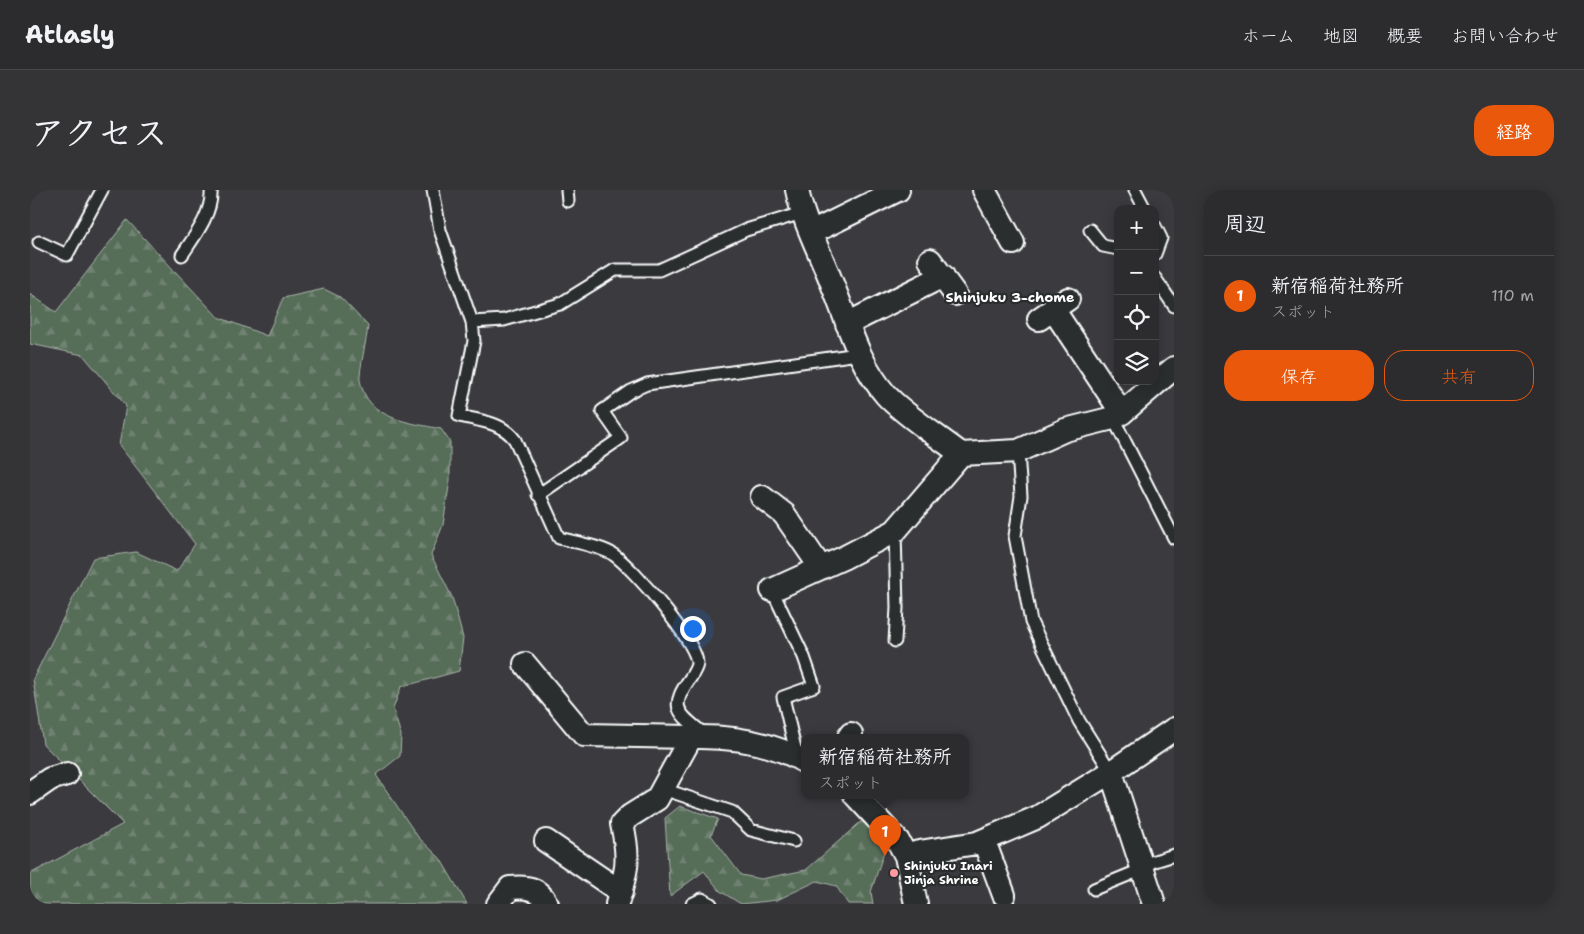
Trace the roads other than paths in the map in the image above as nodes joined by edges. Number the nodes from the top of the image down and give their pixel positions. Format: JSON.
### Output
{"nodes":[{"id":1,"x":102,"y":190,"type":"edge"},
{"id":2,"x":211,"y":190,"type":"edge"},
{"id":3,"x":434,"y":190,"type":"edge"},
{"id":4,"x":797,"y":190,"type":"edge"},
{"id":5,"x":898,"y":190,"type":"edge"},
{"id":6,"x":984,"y":190,"type":"edge"},
{"id":7,"x":1135,"y":190,"type":"edge"},
{"id":8,"x":1143,"y":205,"type":"edge"},
{"id":9,"x":802,"y":213,"type":"junction"},
{"id":10,"x":1090,"y":230,"type":"dead end"},
{"id":11,"x":811,"y":233,"type":"junction"},
{"id":12,"x":39,"y":242,"type":"dead end"},
{"id":13,"x":1013,"y":242,"type":"dead end"},
{"id":14,"x":1114,"y":248,"type":"edge"},
{"id":15,"x":182,"y":255,"type":"dead end"},
{"id":16,"x":943,"y":276,"type":"dead end"},
{"id":17,"x":1159,"y":284,"type":"edge"},
{"id":18,"x":1174,"y":306,"type":"edge"},
{"id":19,"x":1053,"y":309,"type":"dead end"},
{"id":20,"x":472,"y":322,"type":"junction"},
{"id":21,"x":847,"y":324,"type":"junction"},
{"id":22,"x":858,"y":354,"type":"junction"},
{"id":23,"x":1174,"y":368,"type":"edge"},
{"id":24,"x":1118,"y":416,"type":"junction"},
{"id":25,"x":1018,"y":450,"type":"junction"},
{"id":26,"x":961,"y":454,"type":"junction"},
{"id":27,"x":538,"y":495,"type":"junction"},
{"id":28,"x":762,"y":498,"type":"dead end"},
{"id":29,"x":894,"y":531,"type":"junction"},
{"id":30,"x":1174,"y":538,"type":"edge"},
{"id":31,"x":821,"y":568,"type":"junction"},
{"id":32,"x":772,"y":590,"type":"joint"},
{"id":33,"x":895,"y":641,"type":"dead end"},
{"id":34,"x":525,"y":664,"type":"dead end"},
{"id":35,"x":1174,"y":729,"type":"edge"},
{"id":36,"x":699,"y":736,"type":"junction"},
{"id":37,"x":801,"y":760,"type":"edge"},
{"id":38,"x":1111,"y":772,"type":"junction"},
{"id":39,"x":67,"y":774,"type":"dead end"},
{"id":40,"x":663,"y":788,"type":"junction"},
{"id":41,"x":30,"y":793,"type":"edge"},
{"id":42,"x":859,"y":799,"type":"edge"},
{"id":43,"x":546,"y":841,"type":"dead end"},
{"id":44,"x":794,"y":841,"type":"dead end"},
{"id":45,"x":984,"y":841,"type":"junction"},
{"id":46,"x":1174,"y":855,"type":"edge"},
{"id":47,"x":906,"y":856,"type":"junction"},
{"id":48,"x":1142,"y":867,"type":"junction"},
{"id":49,"x":1094,"y":889,"type":"dead end"},
{"id":50,"x":1004,"y":895,"type":"dead end"},
{"id":51,"x":619,"y":898,"type":"edge"},
{"id":52,"x":498,"y":904,"type":"edge"},
{"id":53,"x":547,"y":904,"type":"edge"},
{"id":54,"x":692,"y":904,"type":"edge"},
{"id":55,"x":712,"y":904,"type":"edge"},
{"id":56,"x":916,"y":904,"type":"edge"},
{"id":57,"x":1154,"y":904,"type":"edge"}],
"edges":[{"from":1,"to":12,"type":"lane"},
{"from":2,"to":15,"type":"lane"},
{"from":3,"to":20,"type":"lane"},
{"from":4,"to":9,"type":"street"},
{"from":5,"to":11,"type":"street"},
{"from":6,"to":13,"type":"street"},
{"from":7,"to":8,"type":"lane"},
{"from":9,"to":11,"type":"street"},
{"from":9,"to":20,"type":"lane"},
{"from":10,"to":14,"type":"lane"},
{"from":11,"to":21,"type":"street"},
{"from":16,"to":21,"type":"street"},
{"from":17,"to":18,"type":"lane"},
{"from":19,"to":24,"type":"street"},
{"from":20,"to":27,"type":"lane"},
{"from":21,"to":22,"type":"street"},
{"from":22,"to":26,"type":"street"},
{"from":22,"to":27,"type":"lane"},
{"from":23,"to":24,"type":"street"},
{"from":24,"to":25,"type":"street"},
{"from":24,"to":30,"type":"lane"},
{"from":25,"to":26,"type":"street"},
{"from":25,"to":38,"type":"lane"},
{"from":26,"to":29,"type":"street"},
{"from":27,"to":36,"type":"lane"},
{"from":28,"to":31,"type":"street"},
{"from":29,"to":31,"type":"street"},
{"from":29,"to":33,"type":"lane"},
{"from":31,"to":32,"type":"street"},
{"from":32,"to":37,"type":"lane"},
{"from":34,"to":36,"type":"street"},
{"from":35,"to":38,"type":"street"},
{"from":36,"to":37,"type":"street"},
{"from":36,"to":40,"type":"street"},
{"from":38,"to":45,"type":"street"},
{"from":38,"to":48,"type":"street"},
{"from":39,"to":41,"type":"street"},
{"from":40,"to":44,"type":"lane"},
{"from":40,"to":51,"type":"street"},
{"from":42,"to":47,"type":"street"},
{"from":43,"to":51,"type":"street"},
{"from":45,"to":47,"type":"street"},
{"from":45,"to":50,"type":"street"},
{"from":46,"to":48,"type":"lane"},
{"from":47,"to":56,"type":"street"},
{"from":48,"to":49,"type":"lane"},
{"from":48,"to":57,"type":"street"},
{"from":52,"to":53,"type":"street"},
{"from":54,"to":55,"type":"lane"}]}
